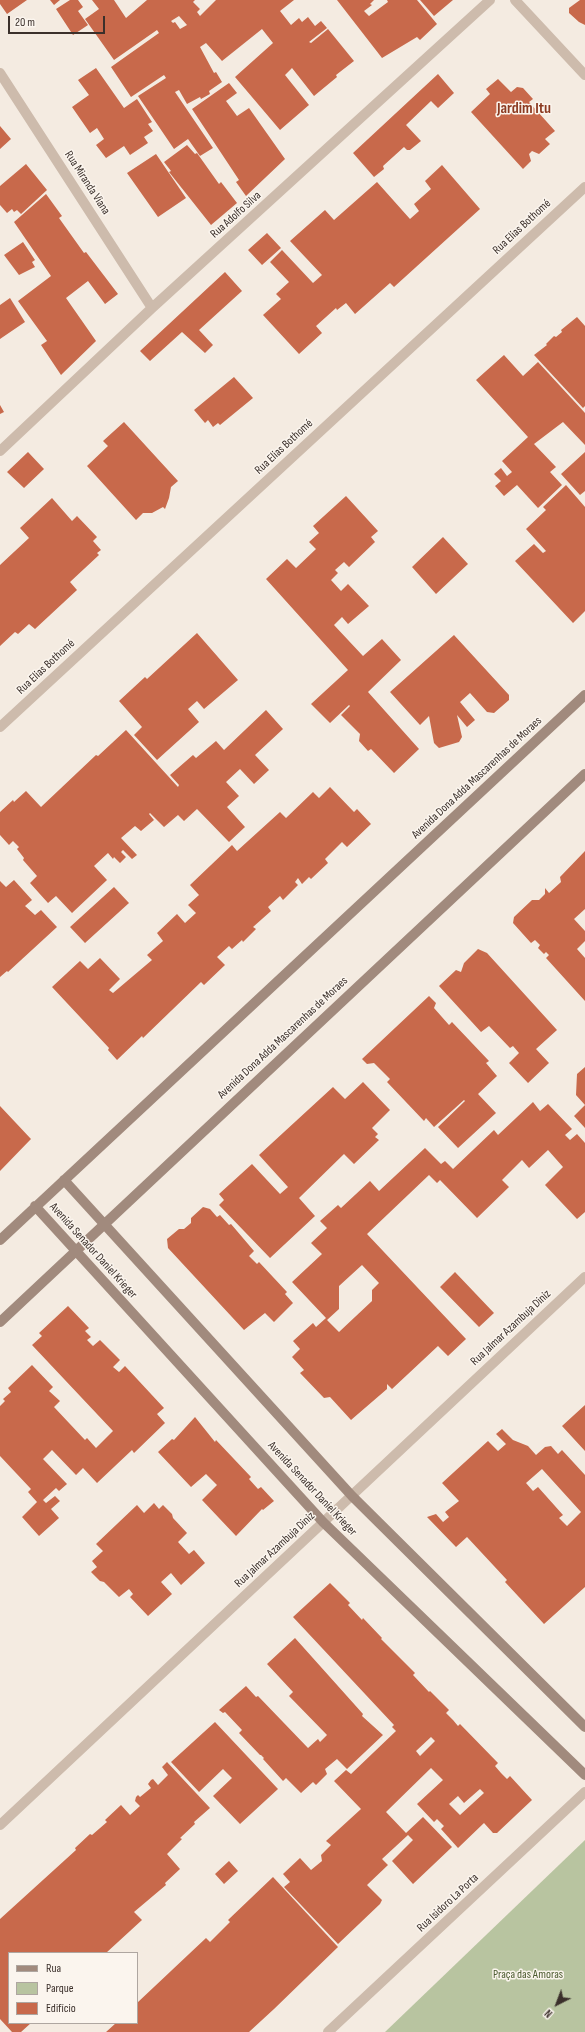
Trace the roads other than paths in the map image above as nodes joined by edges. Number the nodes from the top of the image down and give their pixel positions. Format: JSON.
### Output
{"nodes":[{"id":1,"x":490,"y":0,"type":"edge"},
{"id":2,"x":515,"y":0,"type":"edge"},
{"id":3,"x":0,"y":73,"type":"edge"},
{"id":4,"x":585,"y":75,"type":"edge"},
{"id":5,"x":585,"y":187,"type":"edge"},
{"id":6,"x":152,"y":308,"type":"junction"},
{"id":7,"x":0,"y":450,"type":"edge"},
{"id":8,"x":585,"y":695,"type":"edge"},
{"id":9,"x":0,"y":727,"type":"edge"},
{"id":10,"x":585,"y":774,"type":"edge"},
{"id":11,"x":64,"y":1180,"type":"junction"},
{"id":12,"x":35,"y":1206,"type":"junction"},
{"id":13,"x":104,"y":1224,"type":"junction"},
{"id":14,"x":0,"y":1240,"type":"edge"},
{"id":15,"x":75,"y":1251,"type":"junction"},
{"id":16,"x":585,"y":1277,"type":"edge"},
{"id":17,"x":0,"y":1322,"type":"edge"},
{"id":18,"x":352,"y":1496,"type":"junction"},
{"id":19,"x":323,"y":1522,"type":"junction"},
{"id":20,"x":585,"y":1728,"type":"edge"},
{"id":21,"x":585,"y":1775,"type":"edge"},
{"id":22,"x":585,"y":1792,"type":"edge"},
{"id":23,"x":0,"y":1825,"type":"edge"},
{"id":24,"x":328,"y":2032,"type":"edge"}],
"edges":[{"from":1,"to":6,"type":"street","name":"Rua Adolfo Silva"},
{"from":2,"to":4,"type":"street"},
{"from":3,"to":6,"type":"street","name":"Rua Miranda Viana"},
{"from":5,"to":9,"type":"street","name":"Rua Elias Bothomé"},
{"from":6,"to":7,"type":"street","name":"Rua Adolfo Silva"},
{"from":8,"to":11,"type":"main road","name":"Avenida Dona Adda Mascarenhas de Moraes"},
{"from":10,"to":13,"type":"main road","name":"Avenida Dona Adda Mascarenhas de Moraes"},
{"from":11,"to":12,"type":"main road","name":"Avenida Dona Adda Mascarenhas de Moraes"},
{"from":11,"to":13,"type":"main road","name":"Avenida Senador Daniel Krieger"},
{"from":12,"to":14,"type":"main road","name":"Avenida Dona Adda Mascarenhas de Moraes"},
{"from":12,"to":15,"type":"main road","name":"Avenida Senador Daniel Krieger"},
{"from":13,"to":15,"type":"main road","name":"Avenida Dona Adda Mascarenhas de Moraes"},
{"from":13,"to":18,"type":"main road","name":"Avenida Senador Daniel Krieger"},
{"from":15,"to":17,"type":"main road","name":"Avenida Dona Adda Mascarenhas de Moraes"},
{"from":15,"to":19,"type":"main road","name":"Avenida Senador Daniel Krieger"},
{"from":16,"to":18,"type":"street","name":"Rua Jalmar Azambuja Diniz"},
{"from":18,"to":19,"type":"street","name":"Rua Jalmar Azambuja Diniz"},
{"from":18,"to":20,"type":"main road","name":"Avenida Senador Daniel Krieger"},
{"from":19,"to":21,"type":"main road","name":"Avenida Senador Daniel Krieger"},
{"from":19,"to":23,"type":"street","name":"Rua Jalmar Azambuja Diniz"},
{"from":22,"to":24,"type":"street","name":"Rua Isidoro La Porta"}]}
